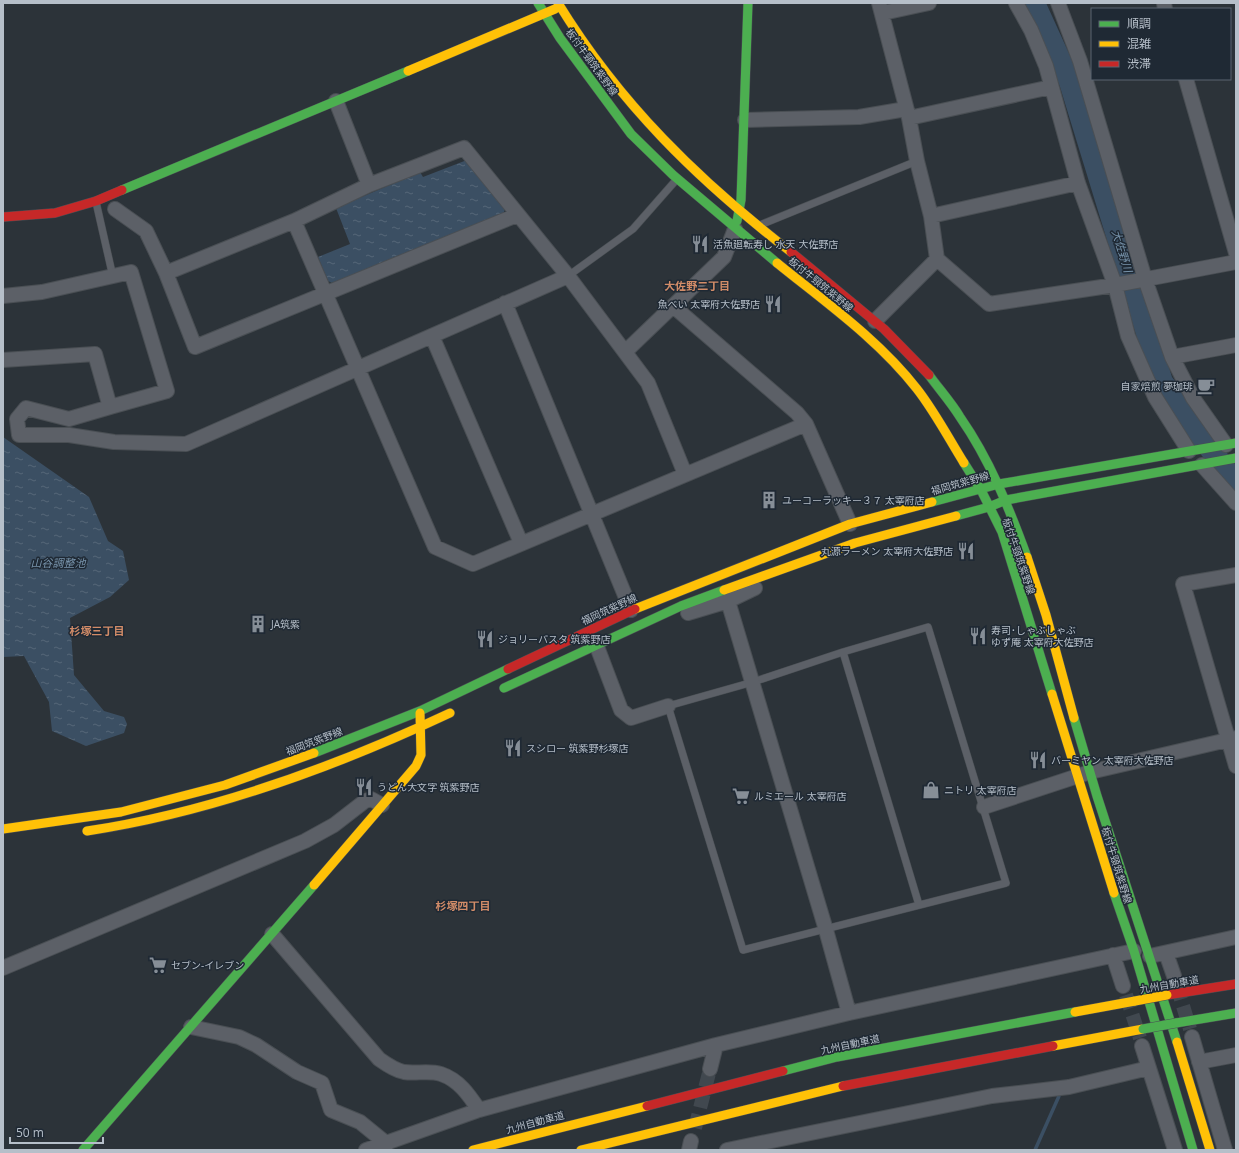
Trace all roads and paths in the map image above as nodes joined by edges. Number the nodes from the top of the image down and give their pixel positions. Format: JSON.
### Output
{"nodes":[{"id":1,"x":538,"y":3,"type":"edge"},
{"id":2,"x":570,"y":3,"type":"edge"},
{"id":3,"x":748,"y":3,"type":"edge"},
{"id":4,"x":929,"y":3,"type":"edge"},
{"id":5,"x":1016,"y":3,"type":"edge"},
{"id":6,"x":1058,"y":3,"type":"edge"},
{"id":7,"x":559,"y":5,"type":"edge"},
{"id":8,"x":881,"y":8,"type":"edge"},
{"id":9,"x":544,"y":14,"type":"junction"},
{"id":10,"x":1186,"y":80,"type":"edge"},
{"id":11,"x":1051,"y":87,"type":"junction"},
{"id":12,"x":336,"y":101,"type":"junction"},
{"id":13,"x":908,"y":113,"type":"junction"},
{"id":14,"x":745,"y":120,"type":"junction"},
{"id":15,"x":917,"y":161,"type":"junction"},
{"id":16,"x":677,"y":179,"type":"junction"},
{"id":17,"x":1078,"y":183,"type":"junction"},
{"id":18,"x":368,"y":185,"type":"junction"},
{"id":19,"x":96,"y":201,"type":"junction"},
{"id":20,"x":115,"y":209,"type":"dead end"},
{"id":21,"x":739,"y":211,"type":"junction"},
{"id":22,"x":516,"y":214,"type":"junction"},
{"id":23,"x":930,"y":216,"type":"junction"},
{"id":24,"x":3,"y":217,"type":"edge"},
{"id":25,"x":294,"y":221,"type":"junction"},
{"id":26,"x":758,"y":226,"type":"junction"},
{"id":27,"x":735,"y":229,"type":"junction"},
{"id":28,"x":1236,"y":253,"type":"edge"},
{"id":29,"x":937,"y":259,"type":"junction"},
{"id":30,"x":1236,"y":262,"type":"edge"},
{"id":31,"x":166,"y":273,"type":"junction"},
{"id":32,"x":568,"y":276,"type":"junction"},
{"id":33,"x":113,"y":278,"type":"junction"},
{"id":34,"x":1145,"y":279,"type":"junction"},
{"id":35,"x":1115,"y":285,"type":"junction"},
{"id":36,"x":325,"y":294,"type":"junction"},
{"id":37,"x":3,"y":296,"type":"edge"},
{"id":38,"x":505,"y":303,"type":"junction"},
{"id":39,"x":673,"y":306,"type":"junction"},
{"id":40,"x":875,"y":321,"type":"junction"},
{"id":41,"x":432,"y":336,"type":"junction"},
{"id":42,"x":1236,"y":345,"type":"edge"},
{"id":43,"x":625,"y":352,"type":"junction"},
{"id":44,"x":1172,"y":357,"type":"junction"},
{"id":45,"x":3,"y":360,"type":"edge"},
{"id":46,"x":357,"y":369,"type":"junction"},
{"id":47,"x":110,"y":407,"type":"junction"},
{"id":48,"x":806,"y":424,"type":"junction"},
{"id":49,"x":1231,"y":444,"type":"edge"},
{"id":50,"x":1189,"y":451,"type":"junction"},
{"id":51,"x":1236,"y":458,"type":"edge"},
{"id":52,"x":1202,"y":465,"type":"junction"},
{"id":53,"x":685,"y":474,"type":"junction"},
{"id":54,"x":999,"y":484,"type":"junction"},
{"id":55,"x":981,"y":490,"type":"junction"},
{"id":56,"x":1006,"y":500,"type":"junction"},
{"id":57,"x":1236,"y":503,"type":"edge"},
{"id":58,"x":989,"y":507,"type":"junction"},
{"id":59,"x":591,"y":514,"type":"junction"},
{"id":60,"x":850,"y":524,"type":"junction"},
{"id":61,"x":521,"y":543,"type":"junction"},
{"id":62,"x":776,"y":572,"type":"junction"},
{"id":63,"x":1236,"y":575,"type":"edge"},
{"id":64,"x":728,"y":601,"type":"junction"},
{"id":65,"x":681,"y":606,"type":"junction"},
{"id":66,"x":631,"y":610,"type":"junction"},
{"id":67,"x":596,"y":644,"type":"junction"},
{"id":68,"x":843,"y":652,"type":"junction"},
{"id":69,"x":753,"y":682,"type":"junction"},
{"id":70,"x":498,"y":691,"type":"dead end"},
{"id":71,"x":668,"y":706,"type":"junction"},
{"id":72,"x":456,"y":711,"type":"dead end"},
{"id":73,"x":420,"y":712,"type":"junction"},
{"id":74,"x":420,"y":727,"type":"junction"},
{"id":75,"x":1232,"y":738,"type":"edge"},
{"id":76,"x":1236,"y":766,"type":"edge"},
{"id":77,"x":1084,"y":774,"type":"junction"},
{"id":78,"x":382,"y":805,"type":"junction"},
{"id":79,"x":984,"y":807,"type":"junction"},
{"id":80,"x":3,"y":829,"type":"edge"},
{"id":81,"x":79,"y":832,"type":"dead end"},
{"id":82,"x":919,"y":905,"type":"junction"},
{"id":83,"x":826,"y":930,"type":"junction"},
{"id":84,"x":272,"y":934,"type":"junction"},
{"id":85,"x":1236,"y":937,"type":"edge"},
{"id":86,"x":1134,"y":951,"type":"junction"},
{"id":87,"x":1166,"y":953,"type":"junction"},
{"id":88,"x":1113,"y":955,"type":"junction"},
{"id":89,"x":1150,"y":956,"type":"junction"},
{"id":90,"x":3,"y":968,"type":"edge"},
{"id":91,"x":1174,"y":976,"type":"tunnel mouth"},
{"id":92,"x":1236,"y":984,"type":"edge"},
{"id":93,"x":1123,"y":986,"type":"tunnel mouth"},
{"id":94,"x":849,"y":1013,"type":"junction"},
{"id":95,"x":1236,"y":1013,"type":"edge"},
{"id":96,"x":191,"y":1027,"type":"junction"},
{"id":97,"x":1192,"y":1037,"type":"tunnel mouth"},
{"id":98,"x":716,"y":1046,"type":"junction"},
{"id":99,"x":1142,"y":1046,"type":"tunnel mouth"},
{"id":100,"x":1236,"y":1055,"type":"edge"},
{"id":101,"x":1199,"y":1062,"type":"junction"},
{"id":102,"x":1150,"y":1068,"type":"junction"},
{"id":103,"x":710,"y":1069,"type":"tunnel mouth"},
{"id":104,"x":479,"y":1110,"type":"junction"},
{"id":105,"x":387,"y":1144,"type":"junction"},
{"id":106,"x":84,"y":1150,"type":"edge"},
{"id":107,"x":366,"y":1150,"type":"edge"},
{"id":108,"x":474,"y":1150,"type":"edge"},
{"id":109,"x":581,"y":1150,"type":"edge"},
{"id":110,"x":727,"y":1150,"type":"edge"},
{"id":111,"x":1175,"y":1150,"type":"edge"},
{"id":112,"x":1193,"y":1150,"type":"edge"},
{"id":113,"x":1210,"y":1150,"type":"edge"},
{"id":114,"x":1225,"y":1150,"type":"edge"}],
"edges":[{"from":1,"to":9,"type":"main road","name":"板付牛頸筑紫野線"},
{"from":2,"to":7,"type":"main road"},
{"from":3,"to":14,"type":"main road"},
{"from":4,"to":8,"type":"street"},
{"from":5,"to":11,"type":"street"},
{"from":6,"to":34,"type":"street"},
{"from":7,"to":9,"type":"main road"},
{"from":7,"to":21,"type":"main road","name":"板付牛頸筑紫野線"},
{"from":8,"to":13,"type":"street"},
{"from":9,"to":12,"type":"main road"},
{"from":9,"to":16,"type":"main road","name":"板付牛頸筑紫野線"},
{"from":10,"to":28,"type":"street"},
{"from":11,"to":13,"type":"street"},
{"from":11,"to":17,"type":"street"},
{"from":12,"to":18,"type":"street"},
{"from":12,"to":19,"type":"main road"},
{"from":13,"to":14,"type":"street"},
{"from":13,"to":15,"type":"street"},
{"from":14,"to":21,"type":"main road"},
{"from":15,"to":23,"type":"street"},
{"from":15,"to":26,"type":"lane"},
{"from":16,"to":27,"type":"main road","name":"板付牛頸筑紫野線"},
{"from":16,"to":32,"type":"lane"},
{"from":17,"to":23,"type":"street"},
{"from":17,"to":35,"type":"street"},
{"from":18,"to":22,"type":"street"},
{"from":18,"to":25,"type":"street"},
{"from":19,"to":24,"type":"main road"},
{"from":19,"to":33,"type":"lane"},
{"from":20,"to":31,"type":"street"},
{"from":21,"to":26,"type":"main road","name":"板付牛頸筑紫野線"},
{"from":21,"to":27,"type":"main road"},
{"from":22,"to":32,"type":"street"},
{"from":22,"to":36,"type":"street"},
{"from":23,"to":29,"type":"street"},
{"from":25,"to":31,"type":"street"},
{"from":25,"to":36,"type":"street"},
{"from":26,"to":40,"type":"main road","name":"板付牛頸筑紫野線"},
{"from":27,"to":39,"type":"street"},
{"from":27,"to":55,"type":"main road","name":"板付牛頸筑紫野線"},
{"from":29,"to":35,"type":"street"},
{"from":29,"to":40,"type":"street"},
{"from":30,"to":34,"type":"street"},
{"from":31,"to":36,"type":"street"},
{"from":32,"to":38,"type":"street"},
{"from":32,"to":43,"type":"street"},
{"from":33,"to":37,"type":"street"},
{"from":33,"to":47,"type":"street"},
{"from":34,"to":35,"type":"street"},
{"from":34,"to":44,"type":"street"},
{"from":35,"to":50,"type":"street"},
{"from":36,"to":46,"type":"street"},
{"from":38,"to":41,"type":"street"},
{"from":38,"to":59,"type":"street"},
{"from":39,"to":43,"type":"street"},
{"from":39,"to":48,"type":"street"},
{"from":40,"to":54,"type":"main road","name":"板付牛頸筑紫野線"},
{"from":41,"to":46,"type":"street"},
{"from":41,"to":61,"type":"street"},
{"from":42,"to":44,"type":"street"},
{"from":43,"to":53,"type":"street"},
{"from":44,"to":49,"type":"street"},
{"from":45,"to":47,"type":"street"},
{"from":46,"to":47,"type":"street"},
{"from":46,"to":61,"type":"street"},
{"from":48,"to":53,"type":"street"},
{"from":48,"to":60,"type":"street"},
{"from":49,"to":50,"type":"main road","name":"福岡筑紫野線"},
{"from":50,"to":54,"type":"main road","name":"福岡筑紫野線"},
{"from":51,"to":52,"type":"main road"},
{"from":52,"to":56,"type":"main road"},
{"from":52,"to":57,"type":"street"},
{"from":53,"to":59,"type":"street"},
{"from":54,"to":55,"type":"main road","name":"福岡筑紫野線"},
{"from":54,"to":56,"type":"main road","name":"板付牛頸筑紫野線"},
{"from":55,"to":58,"type":"main road","name":"板付牛頸筑紫野線"},
{"from":55,"to":60,"type":"main road","name":"福岡筑紫野線"},
{"from":56,"to":58,"type":"main road"},
{"from":56,"to":77,"type":"main road","name":"板付牛頸筑紫野線"},
{"from":58,"to":62,"type":"main road"},
{"from":58,"to":77,"type":"main road","name":"板付牛頸筑紫野線"},
{"from":59,"to":61,"type":"street"},
{"from":59,"to":66,"type":"street"},
{"from":60,"to":66,"type":"main road","name":"福岡筑紫野線"},
{"from":62,"to":64,"type":"street"},
{"from":62,"to":65,"type":"main road"},
{"from":63,"to":75,"type":"street"},
{"from":64,"to":65,"type":"street"},
{"from":64,"to":69,"type":"street"},
{"from":65,"to":67,"type":"main road"},
{"from":66,"to":73,"type":"main road","name":"福岡筑紫野線"},
{"from":67,"to":70,"type":"main road"},
{"from":67,"to":71,"type":"street"},
{"from":68,"to":69,"type":"lane"},
{"from":68,"to":79,"type":"lane"},
{"from":68,"to":82,"type":"lane"},
{"from":69,"to":71,"type":"lane"},
{"from":69,"to":83,"type":"street"},
{"from":71,"to":83,"type":"lane"},
{"from":72,"to":74,"type":"main road"},
{"from":73,"to":74,"type":"main road"},
{"from":73,"to":80,"type":"main road","name":"福岡筑紫野線"},
{"from":74,"to":78,"type":"main road"},
{"from":74,"to":81,"type":"main road"},
{"from":75,"to":76,"type":"street"},
{"from":75,"to":77,"type":"street"},
{"from":77,"to":79,"type":"street"},
{"from":77,"to":86,"type":"main road","name":"板付牛頸筑紫野線"},
{"from":77,"to":89,"type":"main road","name":"板付牛頸筑紫野線"},
{"from":78,"to":84,"type":"main road"},
{"from":78,"to":90,"type":"street"},
{"from":79,"to":82,"type":"lane"},
{"from":82,"to":83,"type":"lane"},
{"from":83,"to":94,"type":"street"},
{"from":84,"to":96,"type":"main road"},
{"from":84,"to":104,"type":"street"},
{"from":85,"to":87,"type":"street"},
{"from":86,"to":88,"type":"street"},
{"from":86,"to":112,"type":"main road","name":"板付牛頸筑紫野線"},
{"from":87,"to":89,"type":"street"},
{"from":87,"to":91,"type":"street"},
{"from":88,"to":93,"type":"street"},
{"from":88,"to":94,"type":"street"},
{"from":89,"to":113,"type":"main road","name":"板付牛頸筑紫野線"},
{"from":92,"to":108,"type":"main road","name":"九州自動車道","bridge":true},
{"from":94,"to":98,"type":"street"},
{"from":95,"to":109,"type":"main road","bridge":true},
{"from":96,"to":105,"type":"street"},
{"from":96,"to":106,"type":"main road"},
{"from":97,"to":101,"type":"street"},
{"from":98,"to":103,"type":"street"},
{"from":98,"to":104,"type":"street"},
{"from":99,"to":102,"type":"street"},
{"from":100,"to":101,"type":"street"},
{"from":101,"to":114,"type":"street"},
{"from":102,"to":110,"type":"street"},
{"from":102,"to":111,"type":"street"},
{"from":104,"to":105,"type":"street"},
{"from":105,"to":107,"type":"street"}]}
